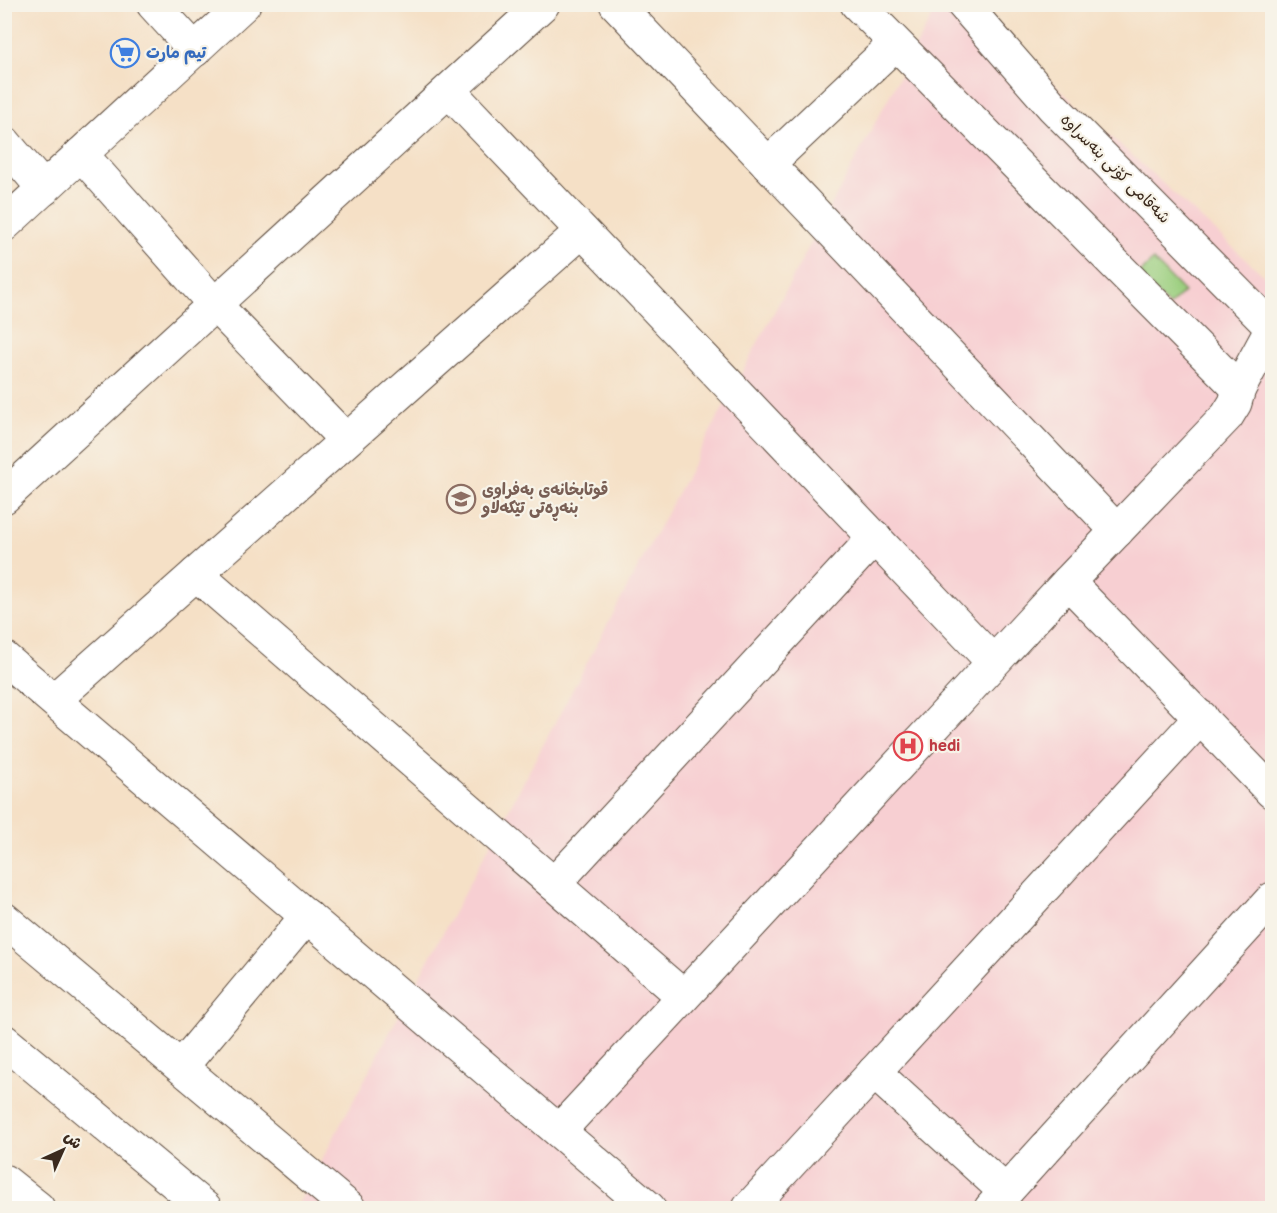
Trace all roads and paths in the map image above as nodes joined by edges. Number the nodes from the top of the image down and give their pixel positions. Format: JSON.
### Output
{"nodes":[{"id":1,"x":153,"y":4,"type":"edge"},
{"id":2,"x":244,"y":4,"type":"edge"},
{"id":3,"x":543,"y":4,"type":"edge"},
{"id":4,"x":616,"y":4,"type":"edge"},
{"id":5,"x":856,"y":4,"type":"edge"},
{"id":6,"x":963,"y":4,"type":"edge"},
{"id":7,"x":894,"y":45,"type":"junction"},
{"id":8,"x":195,"y":50,"type":"junction"},
{"id":9,"x":449,"y":91,"type":"junction"},
{"id":10,"x":4,"y":142,"type":"edge"},
{"id":11,"x":81,"y":154,"type":"junction"},
{"id":12,"x":768,"y":164,"type":"junction"},
{"id":13,"x":44,"y":189,"type":"junction"},
{"id":14,"x":4,"y":225,"type":"edge"},
{"id":15,"x":582,"y":231,"type":"junction"},
{"id":16,"x":215,"y":305,"type":"junction"},
{"id":17,"x":1272,"y":328,"type":"edge"},
{"id":18,"x":1239,"y":389,"type":"junction"},
{"id":19,"x":346,"y":440,"type":"junction"},
{"id":20,"x":4,"y":496,"type":"edge"},
{"id":21,"x":1117,"y":531,"type":"junction"},
{"id":22,"x":874,"y":537,"type":"junction"},
{"id":23,"x":196,"y":573,"type":"junction"},
{"id":24,"x":1068,"y":582,"type":"junction"},
{"id":25,"x":4,"y":658,"type":"edge"},
{"id":26,"x":993,"y":663,"type":"junction"},
{"id":27,"x":54,"y":700,"type":"junction"},
{"id":28,"x":1201,"y":717,"type":"junction"},
{"id":29,"x":1272,"y":792,"type":"edge"},
{"id":30,"x":554,"y":884,"type":"junction"},
{"id":31,"x":1272,"y":899,"type":"edge"},
{"id":32,"x":307,"y":916,"type":"junction"},
{"id":33,"x":4,"y":919,"type":"edge"},
{"id":34,"x":683,"y":996,"type":"junction"},
{"id":35,"x":4,"y":1041,"type":"edge"},
{"id":36,"x":182,"y":1066,"type":"junction"},
{"id":37,"x":874,"y":1072,"type":"junction"},
{"id":38,"x":559,"y":1131,"type":"junction"},
{"id":39,"x":4,"y":1181,"type":"edge"},
{"id":40,"x":999,"y":1200,"type":"edge"},
{"id":41,"x":38,"y":1209,"type":"edge"},
{"id":42,"x":204,"y":1209,"type":"edge"},
{"id":43,"x":349,"y":1209,"type":"edge"},
{"id":44,"x":649,"y":1209,"type":"edge"},
{"id":45,"x":749,"y":1209,"type":"edge"}],
"edges":[{"from":1,"to":8,"type":"street"},
{"from":2,"to":8,"type":"street"},
{"from":3,"to":9,"type":"street"},
{"from":4,"to":12,"type":"street"},
{"from":5,"to":7,"type":"street"},
{"from":6,"to":17,"type":"street","name":"شەقامی کۆنی بنەسراوە"},
{"from":7,"to":12,"type":"street"},
{"from":7,"to":18,"type":"street"},
{"from":8,"to":11,"type":"street"},
{"from":9,"to":15,"type":"street"},
{"from":9,"to":16,"type":"street"},
{"from":10,"to":13,"type":"street"},
{"from":11,"to":13,"type":"street"},
{"from":11,"to":16,"type":"street"},
{"from":12,"to":21,"type":"street"},
{"from":13,"to":14,"type":"street"},
{"from":15,"to":19,"type":"street"},
{"from":15,"to":22,"type":"street"},
{"from":16,"to":19,"type":"street"},
{"from":16,"to":20,"type":"street"},
{"from":17,"to":18,"type":"street"},
{"from":18,"to":21,"type":"street"},
{"from":19,"to":23,"type":"street"},
{"from":21,"to":24,"type":"street"},
{"from":22,"to":26,"type":"street"},
{"from":22,"to":30,"type":"street"},
{"from":23,"to":27,"type":"street"},
{"from":23,"to":30,"type":"street"},
{"from":24,"to":26,"type":"street"},
{"from":24,"to":28,"type":"street"},
{"from":25,"to":27,"type":"street"},
{"from":26,"to":34,"type":"street"},
{"from":27,"to":32,"type":"street"},
{"from":28,"to":29,"type":"street"},
{"from":28,"to":37,"type":"street"},
{"from":30,"to":34,"type":"street"},
{"from":31,"to":40,"type":"street"},
{"from":32,"to":36,"type":"street"},
{"from":32,"to":38,"type":"street"},
{"from":33,"to":36,"type":"street"},
{"from":34,"to":38,"type":"street"},
{"from":35,"to":42,"type":"street"},
{"from":36,"to":43,"type":"street"},
{"from":37,"to":40,"type":"street"},
{"from":37,"to":45,"type":"street"},
{"from":38,"to":44,"type":"street"},
{"from":39,"to":41,"type":"street"}]}
